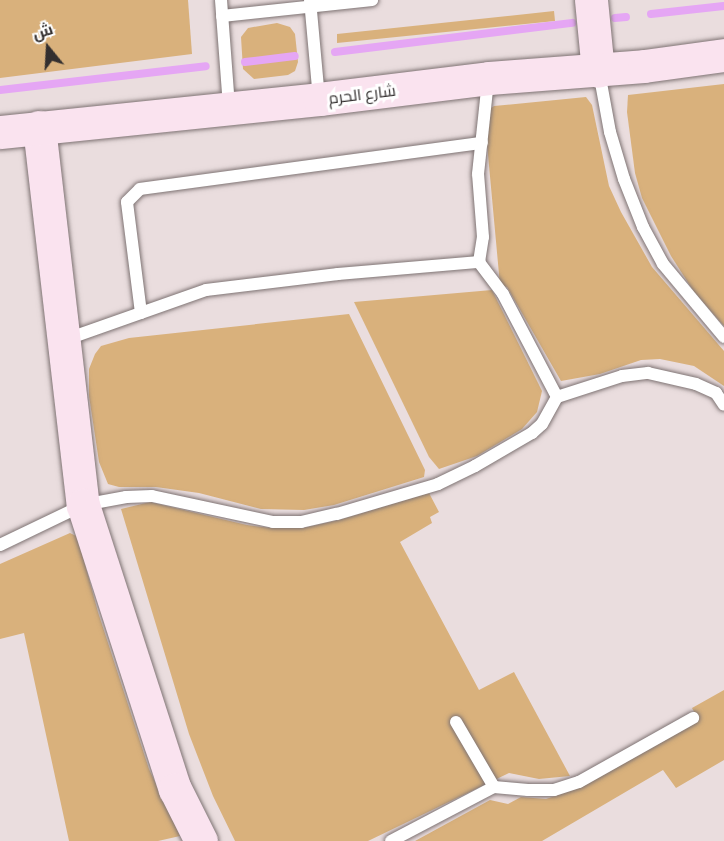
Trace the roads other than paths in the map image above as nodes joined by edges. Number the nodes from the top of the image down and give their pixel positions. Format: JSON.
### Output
{"nodes":[{"id":1,"x":221,"y":0,"type":"edge"},
{"id":2,"x":372,"y":0,"type":"edge"},
{"id":3,"x":591,"y":0,"type":"edge"},
{"id":4,"x":310,"y":3,"type":"edge"},
{"id":5,"x":222,"y":16,"type":"junction"},
{"id":6,"x":724,"y":55,"type":"edge"},
{"id":7,"x":598,"y":71,"type":"junction"},
{"id":8,"x":489,"y":78,"type":"junction"},
{"id":9,"x":319,"y":99,"type":"junction"},
{"id":10,"x":230,"y":108,"type":"junction"},
{"id":11,"x":39,"y":127,"type":"junction"},
{"id":12,"x":0,"y":132,"type":"edge"},
{"id":13,"x":482,"y":143,"type":"junction"},
{"id":14,"x":479,"y":262,"type":"junction"},
{"id":15,"x":141,"y":313,"type":"junction"},
{"id":16,"x":724,"y":337,"type":"edge"},
{"id":17,"x":64,"y":340,"type":"junction"},
{"id":18,"x":557,"y":397,"type":"junction"},
{"id":19,"x":724,"y":405,"type":"edge"},
{"id":20,"x":83,"y":505,"type":"junction"},
{"id":21,"x":0,"y":545,"type":"edge"},
{"id":22,"x":693,"y":718,"type":"dead end"},
{"id":23,"x":456,"y":722,"type":"dead end"},
{"id":24,"x":494,"y":787,"type":"junction"},
{"id":25,"x":200,"y":841,"type":"edge"},
{"id":26,"x":392,"y":841,"type":"edge"}],
"edges":[{"from":1,"to":5,"type":"lane"},
{"from":2,"to":4,"type":"lane"},
{"from":3,"to":7,"type":"street"},
{"from":4,"to":5,"type":"lane"},
{"from":4,"to":9,"type":"lane"},
{"from":5,"to":10,"type":"lane"},
{"from":6,"to":7,"type":"street","name":"شارع الحرم"},
{"from":7,"to":8,"type":"street","name":"شارع الحرم"},
{"from":7,"to":16,"type":"lane"},
{"from":8,"to":9,"type":"street","name":"شارع الحرم"},
{"from":8,"to":13,"type":"lane"},
{"from":9,"to":10,"type":"street","name":"شارع الحرم"},
{"from":10,"to":11,"type":"street","name":"شارع الحرم"},
{"from":11,"to":12,"type":"street","name":"شارع الحرم"},
{"from":11,"to":17,"type":"street"},
{"from":13,"to":14,"type":"lane"},
{"from":13,"to":15,"type":"lane"},
{"from":14,"to":15,"type":"lane"},
{"from":14,"to":18,"type":"lane"},
{"from":15,"to":17,"type":"lane"},
{"from":17,"to":20,"type":"street"},
{"from":18,"to":19,"type":"lane"},
{"from":18,"to":20,"type":"lane"},
{"from":20,"to":21,"type":"lane"},
{"from":20,"to":25,"type":"street"},
{"from":22,"to":24,"type":"lane"},
{"from":23,"to":24,"type":"lane"},
{"from":24,"to":26,"type":"lane"}]}
